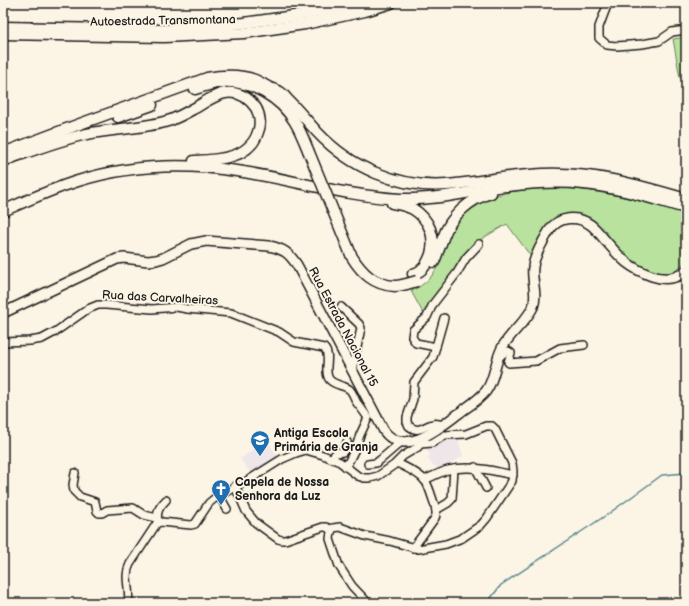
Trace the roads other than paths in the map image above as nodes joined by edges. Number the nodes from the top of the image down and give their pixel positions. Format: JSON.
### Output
{"nodes":[{"id":1,"x":356,"y":3,"type":"edge"},
{"id":2,"x":391,"y":3,"type":"edge"},
{"id":3,"x":608,"y":3,"type":"edge"},
{"id":4,"x":3,"y":27,"type":"edge"},
{"id":5,"x":686,"y":30,"type":"edge"},
{"id":6,"x":3,"y":34,"type":"edge"},
{"id":7,"x":273,"y":89,"type":"junction"},
{"id":8,"x":42,"y":147,"type":"junction"},
{"id":9,"x":312,"y":150,"type":"junction"},
{"id":10,"x":3,"y":153,"type":"edge"},
{"id":11,"x":3,"y":161,"type":"edge"},
{"id":12,"x":274,"y":178,"type":"junction"},
{"id":13,"x":532,"y":184,"type":"junction"},
{"id":14,"x":686,"y":200,"type":"edge"},
{"id":15,"x":4,"y":207,"type":"edge"},
{"id":16,"x":686,"y":208,"type":"edge"},
{"id":17,"x":479,"y":244,"type":"dead end"},
{"id":18,"x":686,"y":271,"type":"edge"},
{"id":19,"x":415,"y":278,"type":"junction"},
{"id":20,"x":341,"y":307,"type":"dead end"},
{"id":21,"x":3,"y":313,"type":"edge"},
{"id":22,"x":444,"y":318,"type":"dead end"},
{"id":23,"x":3,"y":342,"type":"edge"},
{"id":24,"x":584,"y":345,"type":"dead end"},
{"id":25,"x":436,"y":348,"type":"junction"},
{"id":26,"x":498,"y":358,"type":"junction"},
{"id":27,"x":352,"y":371,"type":"junction"},
{"id":28,"x":362,"y":390,"type":"junction"},
{"id":29,"x":368,"y":418,"type":"junction"},
{"id":30,"x":443,"y":424,"type":"junction"},
{"id":31,"x":421,"y":441,"type":"junction"},
{"id":32,"x":347,"y":442,"type":"dead end"},
{"id":33,"x":401,"y":442,"type":"junction"},
{"id":34,"x":332,"y":458,"type":"junction"},
{"id":35,"x":397,"y":463,"type":"junction"},
{"id":36,"x":368,"y":464,"type":"dead end"},
{"id":37,"x":346,"y":466,"type":"junction"},
{"id":38,"x":475,"y":468,"type":"junction"},
{"id":39,"x":454,"y":469,"type":"junction"},
{"id":40,"x":75,"y":473,"type":"dead end"},
{"id":41,"x":513,"y":474,"type":"junction"},
{"id":42,"x":424,"y":480,"type":"junction"},
{"id":43,"x":235,"y":486,"type":"junction"},
{"id":44,"x":486,"y":488,"type":"dead end"},
{"id":45,"x":219,"y":495,"type":"junction"},
{"id":46,"x":166,"y":500,"type":"dead end"},
{"id":47,"x":227,"y":509,"type":"dead end"},
{"id":48,"x":436,"y":510,"type":"junction"},
{"id":49,"x":158,"y":520,"type":"junction"},
{"id":50,"x":332,"y":530,"type":"junction"},
{"id":51,"x":413,"y":548,"type":"junction"},
{"id":52,"x":128,"y":603,"type":"edge"},
{"id":53,"x":368,"y":603,"type":"edge"}],
"edges":[{"from":1,"to":4,"type":"highway","name":"Autoestrada Transmontana"},
{"from":2,"to":6,"type":"highway","name":"Autoestrada Transmontana"},
{"from":3,"to":5,"type":"street"},
{"from":7,"to":9,"type":"highway"},
{"from":7,"to":10,"type":"highway"},
{"from":7,"to":14,"type":"highway"},
{"from":8,"to":9,"type":"highway"},
{"from":8,"to":11,"type":"highway"},
{"from":8,"to":15,"type":"highway"},
{"from":9,"to":19,"type":"highway","bridge":true},
{"from":12,"to":13,"type":"highway"},
{"from":12,"to":15,"type":"highway"},
{"from":12,"to":19,"type":"highway"},
{"from":13,"to":16,"type":"highway"},
{"from":13,"to":19,"type":"highway"},
{"from":14,"to":15,"type":"highway"},
{"from":17,"to":25,"type":"street"},
{"from":18,"to":26,"type":"main road"},
{"from":20,"to":27,"type":"street"},
{"from":21,"to":27,"type":"main road","name":"Rua Estrada Nacional 15"},
{"from":22,"to":25,"type":"street"},
{"from":23,"to":29,"type":"street","name":"Rua das Carvalheiras"},
{"from":24,"to":26,"type":"street"},
{"from":25,"to":30,"type":"street"},
{"from":26,"to":30,"type":"main road"},
{"from":27,"to":28,"type":"main road","name":"Rua Estrada Nacional 15"},
{"from":28,"to":29,"type":"street"},
{"from":28,"to":33,"type":"main road","name":"Rua Estrada Nacional 15"},
{"from":29,"to":37,"type":"street"},
{"from":30,"to":31,"type":"main road"},
{"from":31,"to":33,"type":"main road"},
{"from":31,"to":35,"type":"street"},
{"from":31,"to":41,"type":"street"},
{"from":32,"to":34,"type":"street"},
{"from":33,"to":36,"type":"street"},
{"from":34,"to":37,"type":"street"},
{"from":34,"to":43,"type":"street"},
{"from":35,"to":37,"type":"street"},
{"from":35,"to":42,"type":"street"},
{"from":38,"to":39,"type":"street"},
{"from":38,"to":41,"type":"street"},
{"from":38,"to":44,"type":"street"},
{"from":39,"to":42,"type":"street"},
{"from":39,"to":48,"type":"street"},
{"from":40,"to":49,"type":"street"},
{"from":41,"to":51,"type":"street"},
{"from":42,"to":48,"type":"street"},
{"from":43,"to":45,"type":"street"},
{"from":43,"to":50,"type":"street"},
{"from":45,"to":47,"type":"street"},
{"from":45,"to":49,"type":"street"},
{"from":46,"to":49,"type":"street"},
{"from":48,"to":51,"type":"street"},
{"from":49,"to":52,"type":"street"},
{"from":50,"to":51,"type":"street"},
{"from":50,"to":53,"type":"street"}]}
